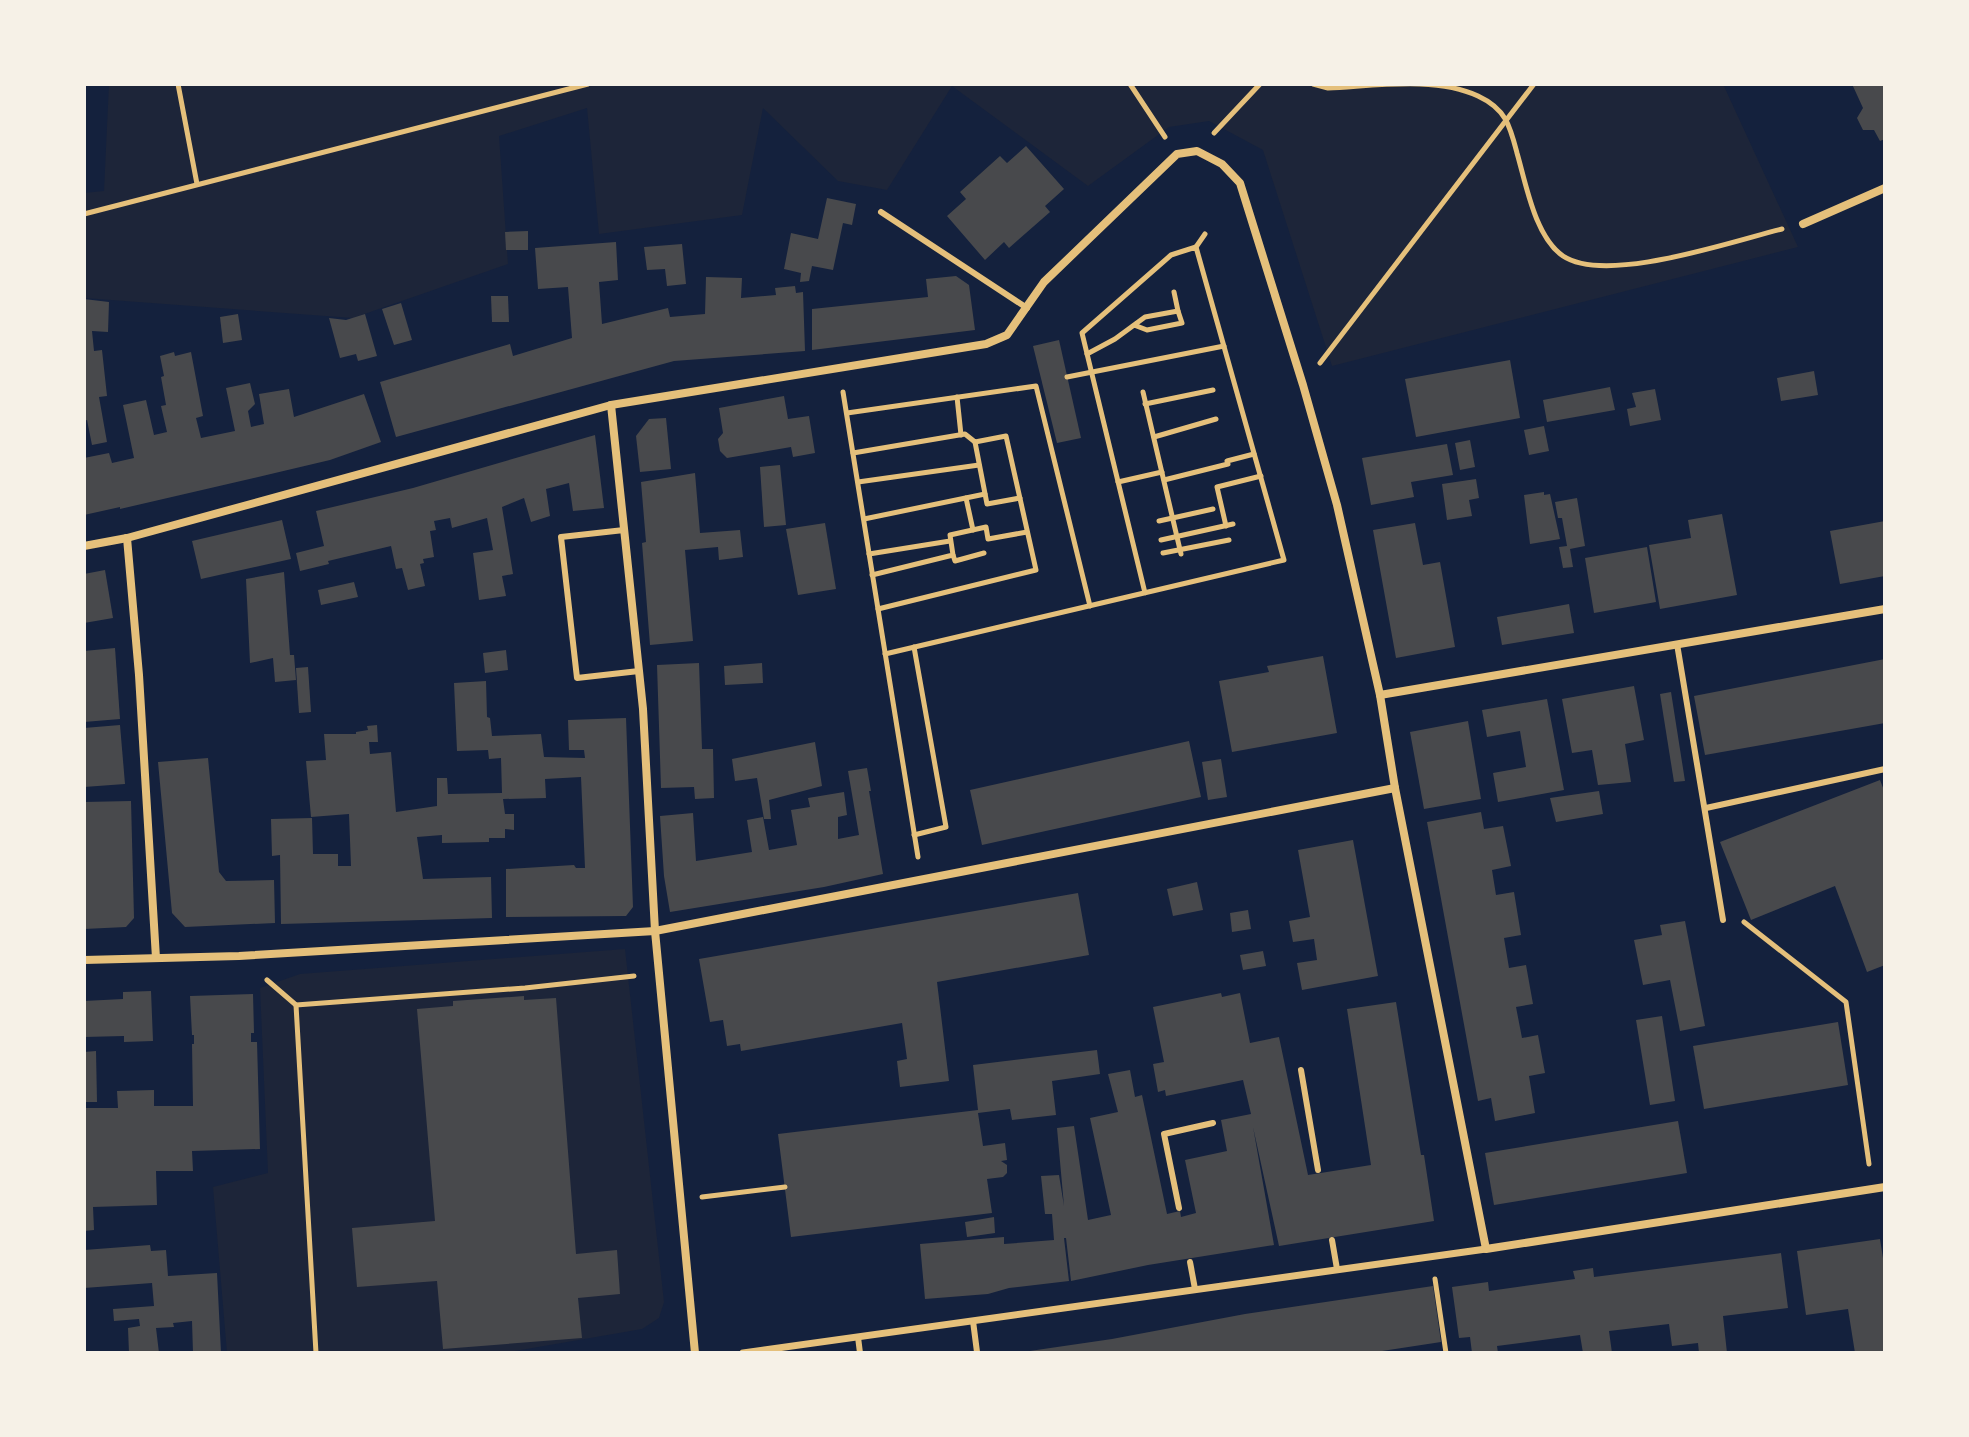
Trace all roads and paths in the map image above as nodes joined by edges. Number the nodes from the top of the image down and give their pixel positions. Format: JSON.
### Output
{"nodes":[{"id":1,"x":178,"y":84,"type":"edge"},
{"id":2,"x":588,"y":84,"type":"edge"},
{"id":3,"x":1130,"y":84,"type":"edge"},
{"id":4,"x":1260,"y":84,"type":"edge"},
{"id":5,"x":1313,"y":84,"type":"edge"},
{"id":6,"x":1534,"y":84,"type":"edge"},
{"id":7,"x":1508,"y":118,"type":"junction"},
{"id":8,"x":1197,"y":151,"type":"junction"},
{"id":9,"x":1177,"y":154,"type":"junction"},
{"id":10,"x":197,"y":184,"type":"junction"},
{"id":11,"x":1885,"y":188,"type":"edge"},
{"id":12,"x":881,"y":212,"type":"dead end"},
{"id":13,"x":84,"y":214,"type":"edge"},
{"id":14,"x":1803,"y":224,"type":"joint"},
{"id":15,"x":1205,"y":234,"type":"dead end"},
{"id":16,"x":1196,"y":247,"type":"junction"},
{"id":17,"x":1174,"y":292,"type":"dead end"},
{"id":18,"x":1027,"y":308,"type":"junction"},
{"id":19,"x":1178,"y":311,"type":"junction"},
{"id":20,"x":1134,"y":325,"type":"junction"},
{"id":21,"x":1224,"y":346,"type":"junction"},
{"id":22,"x":1087,"y":354,"type":"junction"},
{"id":23,"x":839,"y":368,"type":"junction"},
{"id":24,"x":1092,"y":372,"type":"junction"},
{"id":25,"x":1067,"y":377,"type":"dead end"},
{"id":26,"x":1303,"y":385,"type":"junction"},
{"id":27,"x":1213,"y":390,"type":"dead end"},
{"id":28,"x":1143,"y":392,"type":"dead end"},
{"id":29,"x":957,"y":397,"type":"junction"},
{"id":30,"x":1145,"y":404,"type":"junction"},
{"id":31,"x":611,"y":405,"type":"junction"},
{"id":32,"x":847,"y":413,"type":"junction"},
{"id":33,"x":1216,"y":419,"type":"dead end"},
{"id":34,"x":961,"y":435,"type":"junction"},
{"id":35,"x":1154,"y":437,"type":"junction"},
{"id":36,"x":975,"y":442,"type":"junction"},
{"id":37,"x":853,"y":453,"type":"junction"},
{"id":38,"x":1254,"y":454,"type":"junction"},
{"id":39,"x":979,"y":465,"type":"junction"},
{"id":40,"x":1162,"y":472,"type":"junction"},
{"id":41,"x":1261,"y":476,"type":"junction"},
{"id":42,"x":1164,"y":480,"type":"junction"},
{"id":43,"x":858,"y":482,"type":"junction"},
{"id":44,"x":1118,"y":482,"type":"junction"},
{"id":45,"x":985,"y":494,"type":"junction"},
{"id":46,"x":966,"y":498,"type":"junction"},
{"id":47,"x":1020,"y":498,"type":"junction"},
{"id":48,"x":1213,"y":509,"type":"dead end"},
{"id":49,"x":1172,"y":518,"type":"junction"},
{"id":50,"x":864,"y":519,"type":"junction"},
{"id":51,"x":1159,"y":521,"type":"dead end"},
{"id":52,"x":624,"y":530,"type":"junction"},
{"id":53,"x":973,"y":530,"type":"junction"},
{"id":54,"x":1027,"y":532,"type":"junction"},
{"id":55,"x":1177,"y":537,"type":"junction"},
{"id":56,"x":127,"y":538,"type":"junction"},
{"id":57,"x":1161,"y":540,"type":"dead end"},
{"id":58,"x":1229,"y":540,"type":"dead end"},
{"id":59,"x":950,"y":541,"type":"junction"},
{"id":60,"x":84,"y":546,"type":"edge"},
{"id":61,"x":1180,"y":552,"type":"junction"},
{"id":62,"x":984,"y":553,"type":"dead end"},
{"id":63,"x":1163,"y":553,"type":"dead end"},
{"id":64,"x":869,"y":554,"type":"junction"},
{"id":65,"x":953,"y":555,"type":"junction"},
{"id":66,"x":872,"y":575,"type":"junction"},
{"id":67,"x":1145,"y":593,"type":"junction"},
{"id":68,"x":1090,"y":606,"type":"junction"},
{"id":69,"x":878,"y":609,"type":"junction"},
{"id":70,"x":1885,"y":609,"type":"edge"},
{"id":71,"x":1677,"y":644,"type":"junction"},
{"id":72,"x":914,"y":647,"type":"junction"},
{"id":73,"x":885,"y":654,"type":"junction"},
{"id":74,"x":639,"y":671,"type":"junction"},
{"id":75,"x":1380,"y":695,"type":"junction"},
{"id":76,"x":1885,"y":769,"type":"edge"},
{"id":77,"x":1395,"y":788,"type":"junction"},
{"id":78,"x":1706,"y":808,"type":"junction"},
{"id":79,"x":914,"y":835,"type":"junction"},
{"id":80,"x":921,"y":880,"type":"junction"},
{"id":81,"x":1723,"y":920,"type":"joint"},
{"id":82,"x":655,"y":931,"type":"junction"},
{"id":83,"x":156,"y":958,"type":"junction"},
{"id":84,"x":84,"y":960,"type":"edge"},
{"id":85,"x":659,"y":973,"type":"junction"},
{"id":86,"x":1301,"y":1070,"type":"dead end"},
{"id":87,"x":1213,"y":1123,"type":"dead end"},
{"id":88,"x":1318,"y":1170,"type":"dead end"},
{"id":89,"x":785,"y":1187,"type":"dead end"},
{"id":90,"x":1885,"y":1187,"type":"edge"},
{"id":91,"x":1872,"y":1189,"type":"junction"},
{"id":92,"x":706,"y":1197,"type":"dead end"},
{"id":93,"x":1179,"y":1208,"type":"dead end"},
{"id":94,"x":1332,"y":1240,"type":"dead end"},
{"id":95,"x":1486,"y":1249,"type":"junction"},
{"id":96,"x":1431,"y":1256,"type":"junction"},
{"id":97,"x":1190,"y":1262,"type":"dead end"},
{"id":98,"x":1337,"y":1269,"type":"junction"},
{"id":99,"x":1195,"y":1289,"type":"junction"},
{"id":100,"x":973,"y":1321,"type":"junction"},
{"id":101,"x":858,"y":1337,"type":"junction"},
{"id":102,"x":977,"y":1352,"type":"edge"},
{"id":103,"x":316,"y":1353,"type":"edge"},
{"id":104,"x":695,"y":1353,"type":"edge"},
{"id":105,"x":743,"y":1353,"type":"edge"},
{"id":106,"x":860,"y":1353,"type":"edge"},
{"id":107,"x":1446,"y":1353,"type":"edge"}],
"edges":[{"from":1,"to":10,"type":"path"},
{"from":2,"to":10,"type":"path"},
{"from":3,"to":9,"type":"path"},
{"from":4,"to":8,"type":"path"},
{"from":5,"to":7,"type":"path"},
{"from":6,"to":7,"type":"path"},
{"from":7,"to":14,"type":"path"},
{"from":7,"to":26,"type":"path"},
{"from":8,"to":9,"type":"street"},
{"from":8,"to":26,"type":"street"},
{"from":9,"to":18,"type":"street"},
{"from":10,"to":13,"type":"path"},
{"from":11,"to":14,"type":"street"},
{"from":12,"to":18,"type":"lane"},
{"from":15,"to":16,"type":"path"},
{"from":16,"to":21,"type":"path"},
{"from":16,"to":22,"type":"path"},
{"from":17,"to":19,"type":"path"},
{"from":18,"to":23,"type":"street"},
{"from":19,"to":20,"type":"path"},
{"from":19,"to":20,"type":"path"},
{"from":20,"to":22,"type":"path"},
{"from":21,"to":24,"type":"path"},
{"from":21,"to":38,"type":"path"},
{"from":22,"to":24,"type":"path"},
{"from":23,"to":31,"type":"street"},
{"from":23,"to":32,"type":"path"},
{"from":24,"to":25,"type":"path"},
{"from":24,"to":44,"type":"path"},
{"from":26,"to":75,"type":"street"},
{"from":27,"to":30,"type":"path"},
{"from":28,"to":30,"type":"path"},
{"from":29,"to":32,"type":"path"},
{"from":29,"to":34,"type":"path"},
{"from":29,"to":68,"type":"path"},
{"from":30,"to":35,"type":"path"},
{"from":31,"to":52,"type":"street"},
{"from":31,"to":56,"type":"street"},
{"from":32,"to":37,"type":"path"},
{"from":33,"to":35,"type":"path"},
{"from":34,"to":36,"type":"path"},
{"from":34,"to":37,"type":"path"},
{"from":35,"to":40,"type":"path"},
{"from":36,"to":39,"type":"path"},
{"from":36,"to":47,"type":"path"},
{"from":37,"to":43,"type":"path"},
{"from":38,"to":41,"type":"path"},
{"from":38,"to":42,"type":"path"},
{"from":39,"to":43,"type":"path"},
{"from":39,"to":45,"type":"path"},
{"from":40,"to":42,"type":"path"},
{"from":40,"to":44,"type":"path"},
{"from":41,"to":55,"type":"path"},
{"from":41,"to":67,"type":"path"},
{"from":42,"to":49,"type":"path"},
{"from":43,"to":50,"type":"path"},
{"from":44,"to":67,"type":"path"},
{"from":45,"to":46,"type":"path"},
{"from":45,"to":47,"type":"path"},
{"from":46,"to":50,"type":"path"},
{"from":46,"to":53,"type":"path"},
{"from":47,"to":54,"type":"path"},
{"from":48,"to":49,"type":"path"},
{"from":49,"to":51,"type":"path"},
{"from":49,"to":55,"type":"path"},
{"from":50,"to":64,"type":"path"},
{"from":52,"to":74,"type":"street"},
{"from":52,"to":74,"type":"lane"},
{"from":53,"to":54,"type":"path"},
{"from":53,"to":59,"type":"path"},
{"from":54,"to":69,"type":"path"},
{"from":55,"to":57,"type":"path"},
{"from":55,"to":61,"type":"path"},
{"from":56,"to":60,"type":"street"},
{"from":56,"to":83,"type":"street"},
{"from":58,"to":61,"type":"path"},
{"from":59,"to":64,"type":"path"},
{"from":59,"to":65,"type":"path"},
{"from":61,"to":63,"type":"path"},
{"from":62,"to":65,"type":"path"},
{"from":64,"to":66,"type":"path"},
{"from":65,"to":66,"type":"path"},
{"from":66,"to":69,"type":"path"},
{"from":67,"to":68,"type":"path"},
{"from":68,"to":72,"type":"path"},
{"from":69,"to":73,"type":"path"},
{"from":70,"to":71,"type":"street"},
{"from":71,"to":75,"type":"street"},
{"from":71,"to":78,"type":"lane"},
{"from":72,"to":73,"type":"path"},
{"from":72,"to":79,"type":"path"},
{"from":73,"to":79,"type":"path"},
{"from":74,"to":82,"type":"street"},
{"from":75,"to":77,"type":"street"},
{"from":76,"to":78,"type":"lane"},
{"from":77,"to":80,"type":"street"},
{"from":77,"to":95,"type":"street"},
{"from":78,"to":81,"type":"lane"},
{"from":79,"to":80,"type":"path"},
{"from":80,"to":82,"type":"street"},
{"from":81,"to":91,"type":"path"},
{"from":82,"to":83,"type":"street"},
{"from":82,"to":85,"type":"street"},
{"from":83,"to":84,"type":"street"},
{"from":85,"to":103,"type":"path"},
{"from":85,"to":104,"type":"street"},
{"from":86,"to":88,"type":"lane"},
{"from":87,"to":93,"type":"lane"},
{"from":89,"to":92,"type":"path"},
{"from":90,"to":91,"type":"street"},
{"from":91,"to":95,"type":"street"},
{"from":94,"to":98,"type":"lane"},
{"from":95,"to":96,"type":"street"},
{"from":96,"to":98,"type":"street"},
{"from":96,"to":107,"type":"path"},
{"from":97,"to":99,"type":"lane"},
{"from":98,"to":99,"type":"street"},
{"from":99,"to":100,"type":"street"},
{"from":100,"to":101,"type":"street"},
{"from":100,"to":102,"type":"lane"},
{"from":101,"to":105,"type":"street"},
{"from":101,"to":106,"type":"lane"}]}
